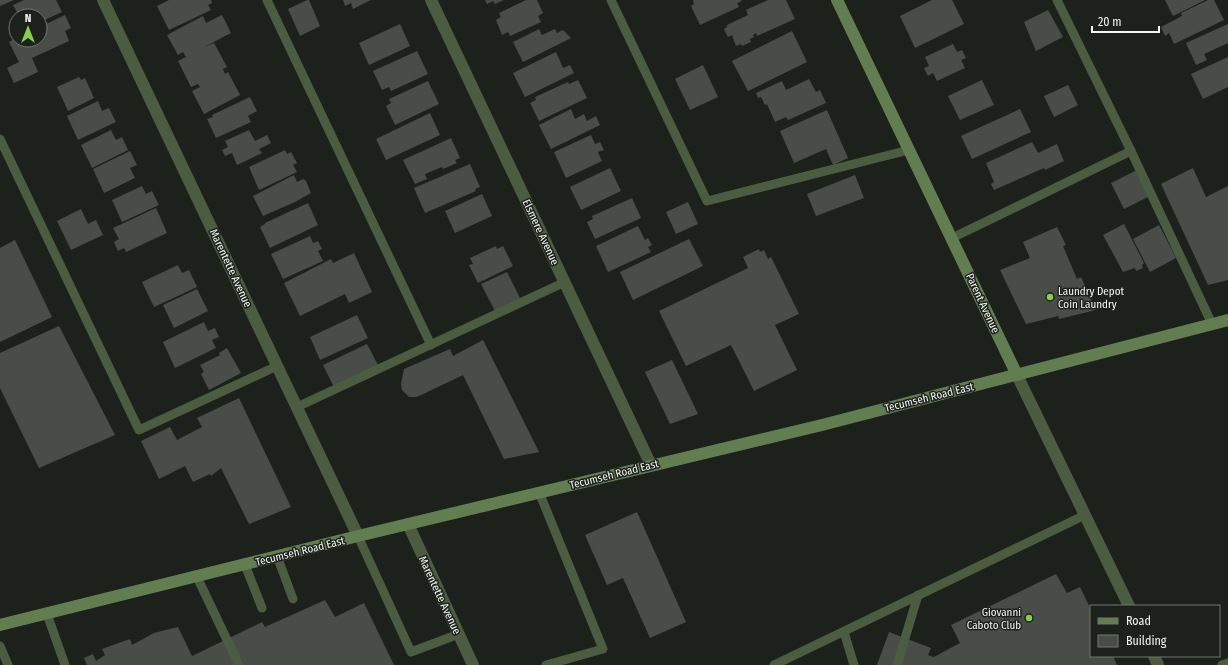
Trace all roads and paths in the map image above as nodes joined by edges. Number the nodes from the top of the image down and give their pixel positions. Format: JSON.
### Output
{"nodes":[{"id":1,"x":103,"y":0,"type":"edge"},
{"id":2,"x":267,"y":0,"type":"edge"},
{"id":3,"x":431,"y":0,"type":"edge"},
{"id":4,"x":611,"y":0,"type":"edge"},
{"id":5,"x":837,"y":0,"type":"edge"},
{"id":6,"x":1057,"y":0,"type":"edge"},
{"id":7,"x":0,"y":139,"type":"edge"},
{"id":8,"x":909,"y":150,"type":"junction"},
{"id":9,"x":1131,"y":151,"type":"junction"},
{"id":10,"x":952,"y":238,"type":"junction"},
{"id":11,"x":565,"y":282,"type":"junction"},
{"id":12,"x":1228,"y":320,"type":"edge"},
{"id":13,"x":1212,"y":324,"type":"junction"},
{"id":14,"x":431,"y":345,"type":"junction"},
{"id":15,"x":277,"y":366,"type":"junction"},
{"id":16,"x":1017,"y":375,"type":"junction"},
{"id":17,"x":297,"y":407,"type":"junction"},
{"id":18,"x":651,"y":465,"type":"junction"},
{"id":19,"x":539,"y":492,"type":"junction"},
{"id":20,"x":1085,"y":515,"type":"junction"},
{"id":21,"x":408,"y":524,"type":"junction"},
{"id":22,"x":358,"y":536,"type":"junction"},
{"id":23,"x":277,"y":556,"type":"junction"},
{"id":24,"x":245,"y":565,"type":"junction"},
{"id":25,"x":197,"y":576,"type":"junction"},
{"id":26,"x":918,"y":596,"type":"junction"},
{"id":27,"x":293,"y":599,"type":"dead end"},
{"id":28,"x":1129,"y":605,"type":"edge"},
{"id":29,"x":262,"y":608,"type":"dead end"},
{"id":30,"x":47,"y":614,"type":"junction"},
{"id":31,"x":0,"y":625,"type":"edge"},
{"id":32,"x":844,"y":632,"type":"junction"},
{"id":33,"x":459,"y":634,"type":"junction"},
{"id":34,"x":0,"y":646,"type":"edge"},
{"id":35,"x":1228,"y":663,"type":"edge"},
{"id":36,"x":8,"y":665,"type":"edge"},
{"id":37,"x":64,"y":665,"type":"edge"},
{"id":38,"x":239,"y":665,"type":"edge"},
{"id":39,"x":473,"y":665,"type":"edge"},
{"id":40,"x":546,"y":665,"type":"edge"},
{"id":41,"x":774,"y":665,"type":"edge"},
{"id":42,"x":854,"y":665,"type":"edge"},
{"id":43,"x":897,"y":665,"type":"edge"},
{"id":44,"x":1222,"y":665,"type":"edge"}],
"edges":[{"from":1,"to":15,"type":"street","name":"Marentette Avenue"},
{"from":2,"to":14,"type":"lane"},
{"from":3,"to":11,"type":"street","name":"Elsmere Avenue"},
{"from":4,"to":8,"type":"lane"},
{"from":5,"to":8,"type":"main road","name":"Parent Avenue"},
{"from":6,"to":9,"type":"lane"},
{"from":7,"to":15,"type":"lane"},
{"from":8,"to":10,"type":"main road","name":"Parent Avenue"},
{"from":9,"to":10,"type":"lane"},
{"from":9,"to":13,"type":"lane"},
{"from":10,"to":16,"type":"main road","name":"Parent Avenue"},
{"from":11,"to":14,"type":"lane"},
{"from":11,"to":18,"type":"street","name":"Elsmere Avenue"},
{"from":12,"to":13,"type":"main road","name":"Tecumseh Road East"},
{"from":13,"to":16,"type":"main road","name":"Tecumseh Road East"},
{"from":14,"to":17,"type":"lane"},
{"from":15,"to":17,"type":"street","name":"Marentette Avenue"},
{"from":16,"to":18,"type":"main road","name":"Tecumseh Road East"},
{"from":16,"to":20,"type":"street","name":"Parent Avenue"},
{"from":17,"to":22,"type":"street","name":"Marentette Avenue"},
{"from":18,"to":19,"type":"main road","name":"Tecumseh Road East"},
{"from":19,"to":21,"type":"main road","name":"Tecumseh Road East"},
{"from":19,"to":40,"type":"lane"},
{"from":20,"to":26,"type":"lane"},
{"from":20,"to":28,"type":"street","name":"Parent Avenue"},
{"from":21,"to":22,"type":"main road","name":"Tecumseh Road East"},
{"from":21,"to":33,"type":"street","name":"Marentette Avenue"},
{"from":22,"to":23,"type":"main road","name":"Tecumseh Road East"},
{"from":22,"to":33,"type":"lane"},
{"from":23,"to":24,"type":"main road","name":"Tecumseh Road East"},
{"from":23,"to":27,"type":"lane"},
{"from":24,"to":25,"type":"main road","name":"Tecumseh Road East"},
{"from":24,"to":29,"type":"lane"},
{"from":25,"to":30,"type":"main road","name":"Tecumseh Road East"},
{"from":25,"to":38,"type":"lane"},
{"from":26,"to":32,"type":"lane"},
{"from":26,"to":43,"type":"lane"},
{"from":30,"to":31,"type":"main road","name":"Tecumseh Road East"},
{"from":30,"to":37,"type":"lane"},
{"from":32,"to":41,"type":"lane"},
{"from":32,"to":42,"type":"lane"},
{"from":33,"to":39,"type":"street","name":"Marentette Avenue"},
{"from":34,"to":36,"type":"lane"},
{"from":35,"to":44,"type":"lane"}]}
